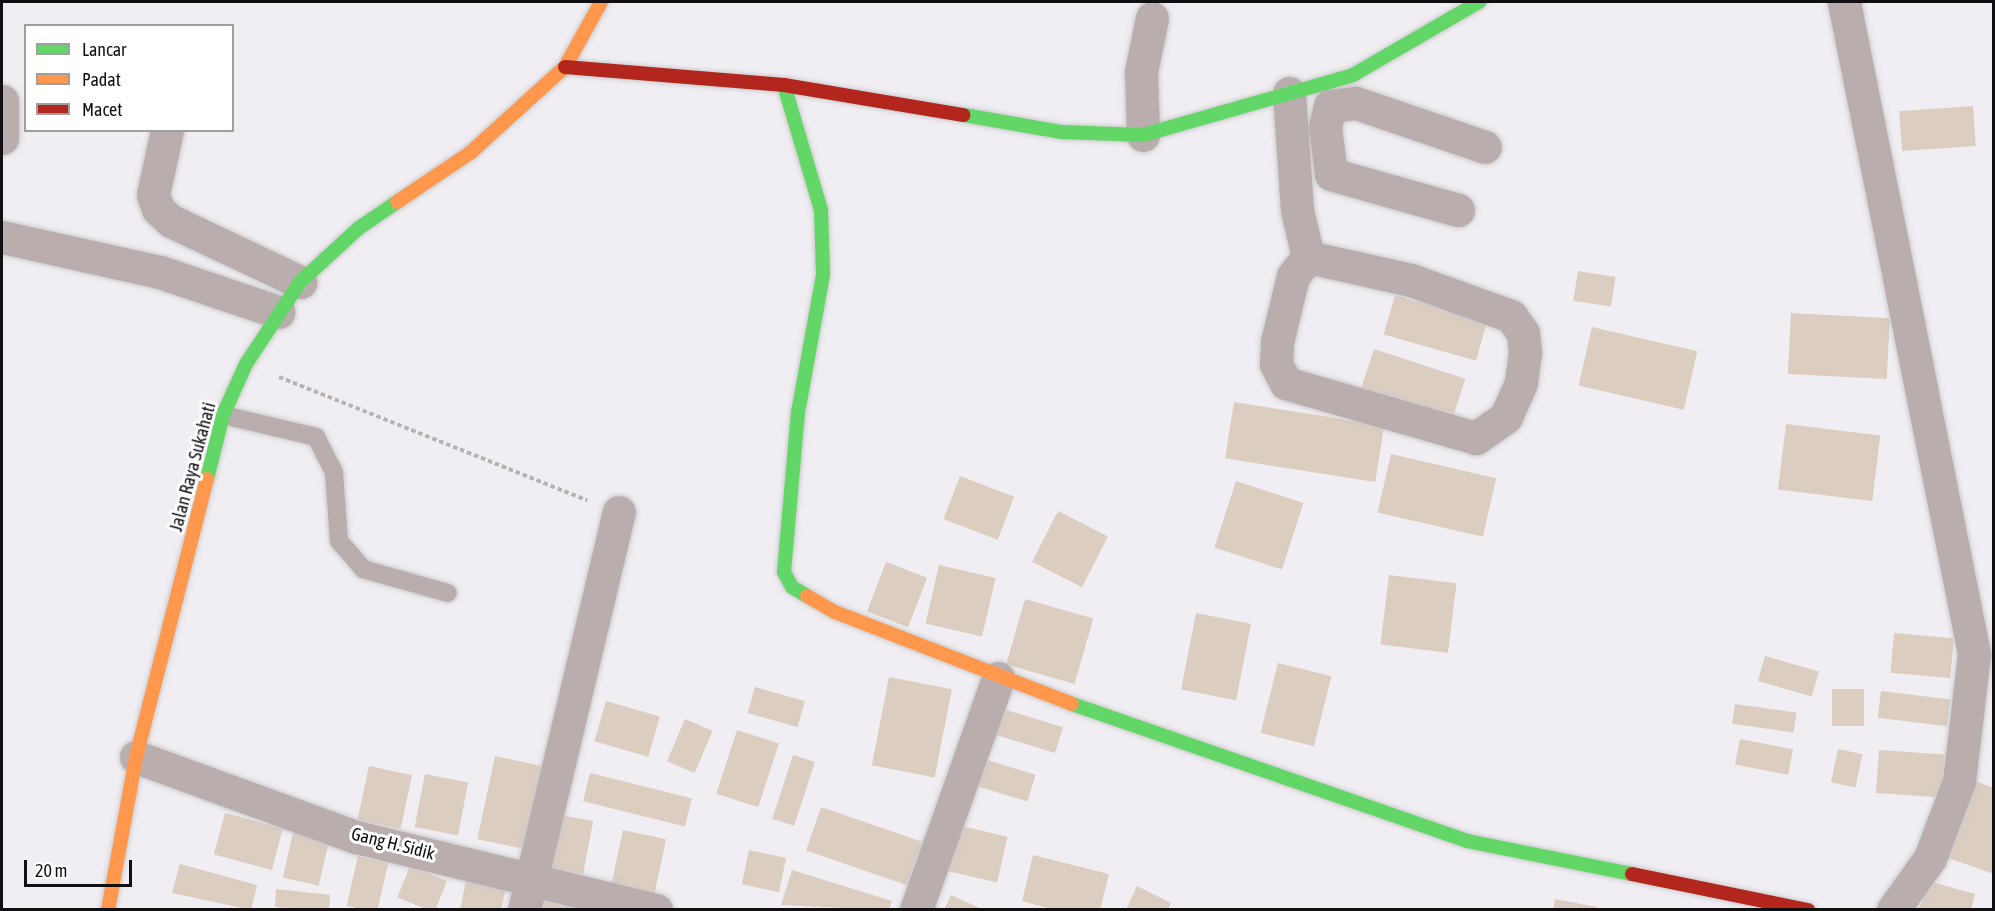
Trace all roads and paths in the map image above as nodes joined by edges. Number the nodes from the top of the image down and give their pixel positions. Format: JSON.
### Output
{"nodes":[{"id":1,"x":601,"y":2,"type":"edge"},
{"id":2,"x":1479,"y":2,"type":"edge"},
{"id":3,"x":1844,"y":2,"type":"edge"},
{"id":4,"x":1152,"y":18,"type":"dead end"},
{"id":5,"x":565,"y":68,"type":"junction"},
{"id":6,"x":784,"y":85,"type":"junction"},
{"id":7,"x":1313,"y":95,"type":"junction"},
{"id":8,"x":2,"y":101,"type":"edge"},
{"id":9,"x":167,"y":132,"type":"edge"},
{"id":10,"x":1143,"y":135,"type":"junction"},
{"id":11,"x":2,"y":138,"type":"edge"},
{"id":12,"x":1485,"y":147,"type":"dead end"},
{"id":13,"x":1458,"y":210,"type":"dead end"},
{"id":14,"x":2,"y":237,"type":"edge"},
{"id":15,"x":1308,"y":257,"type":"junction"},
{"id":16,"x":300,"y":282,"type":"junction"},
{"id":17,"x":278,"y":312,"type":"junction"},
{"id":18,"x":246,"y":364,"type":"junction"},
{"id":19,"x":223,"y":416,"type":"junction"},
{"id":20,"x":619,"y":512,"type":"joint"},
{"id":21,"x":448,"y":593,"type":"dead end"},
{"id":22,"x":998,"y":678,"type":"junction"},
{"id":23,"x":136,"y":757,"type":"junction"},
{"id":24,"x":534,"y":878,"type":"junction"},
{"id":25,"x":108,"y":909,"type":"edge"},
{"id":26,"x":524,"y":909,"type":"edge"},
{"id":27,"x":656,"y":909,"type":"edge"},
{"id":28,"x":916,"y":909,"type":"edge"},
{"id":29,"x":1808,"y":909,"type":"edge"},
{"id":30,"x":1893,"y":909,"type":"edge"}],
"edges":[{"from":1,"to":5,"type":"street","name":"Jalan Raya Sukahati"},
{"from":2,"to":7,"type":"street"},
{"from":3,"to":30,"type":"street"},
{"from":4,"to":10,"type":"street"},
{"from":5,"to":6,"type":"street"},
{"from":5,"to":16,"type":"street","name":"Jalan Raya Sukahati"},
{"from":6,"to":10,"type":"street"},
{"from":6,"to":22,"type":"street"},
{"from":7,"to":10,"type":"street"},
{"from":7,"to":12,"type":"street"},
{"from":7,"to":13,"type":"street"},
{"from":7,"to":15,"type":"street"},
{"from":8,"to":11,"type":"street"},
{"from":9,"to":16,"type":"street"},
{"from":14,"to":17,"type":"street"},
{"from":15,"to":15,"type":"street"},
{"from":16,"to":17,"type":"street","name":"Jalan Raya Sukahati"},
{"from":17,"to":18,"type":"street","name":"Jalan Raya Sukahati"},
{"from":18,"to":19,"type":"street","name":"Jalan Raya Sukahati"},
{"from":18,"to":20,"type":"path"},
{"from":19,"to":21,"type":"lane"},
{"from":19,"to":23,"type":"street","name":"Jalan Raya Sukahati"},
{"from":20,"to":24,"type":"street"},
{"from":22,"to":28,"type":"street"},
{"from":22,"to":29,"type":"street"},
{"from":23,"to":24,"type":"street","name":"Gang H. Sidik"},
{"from":23,"to":25,"type":"street","name":"Jalan Raya Sukahati"},
{"from":24,"to":26,"type":"street"},
{"from":24,"to":27,"type":"street","name":"Gang H. Sidik"}]}
